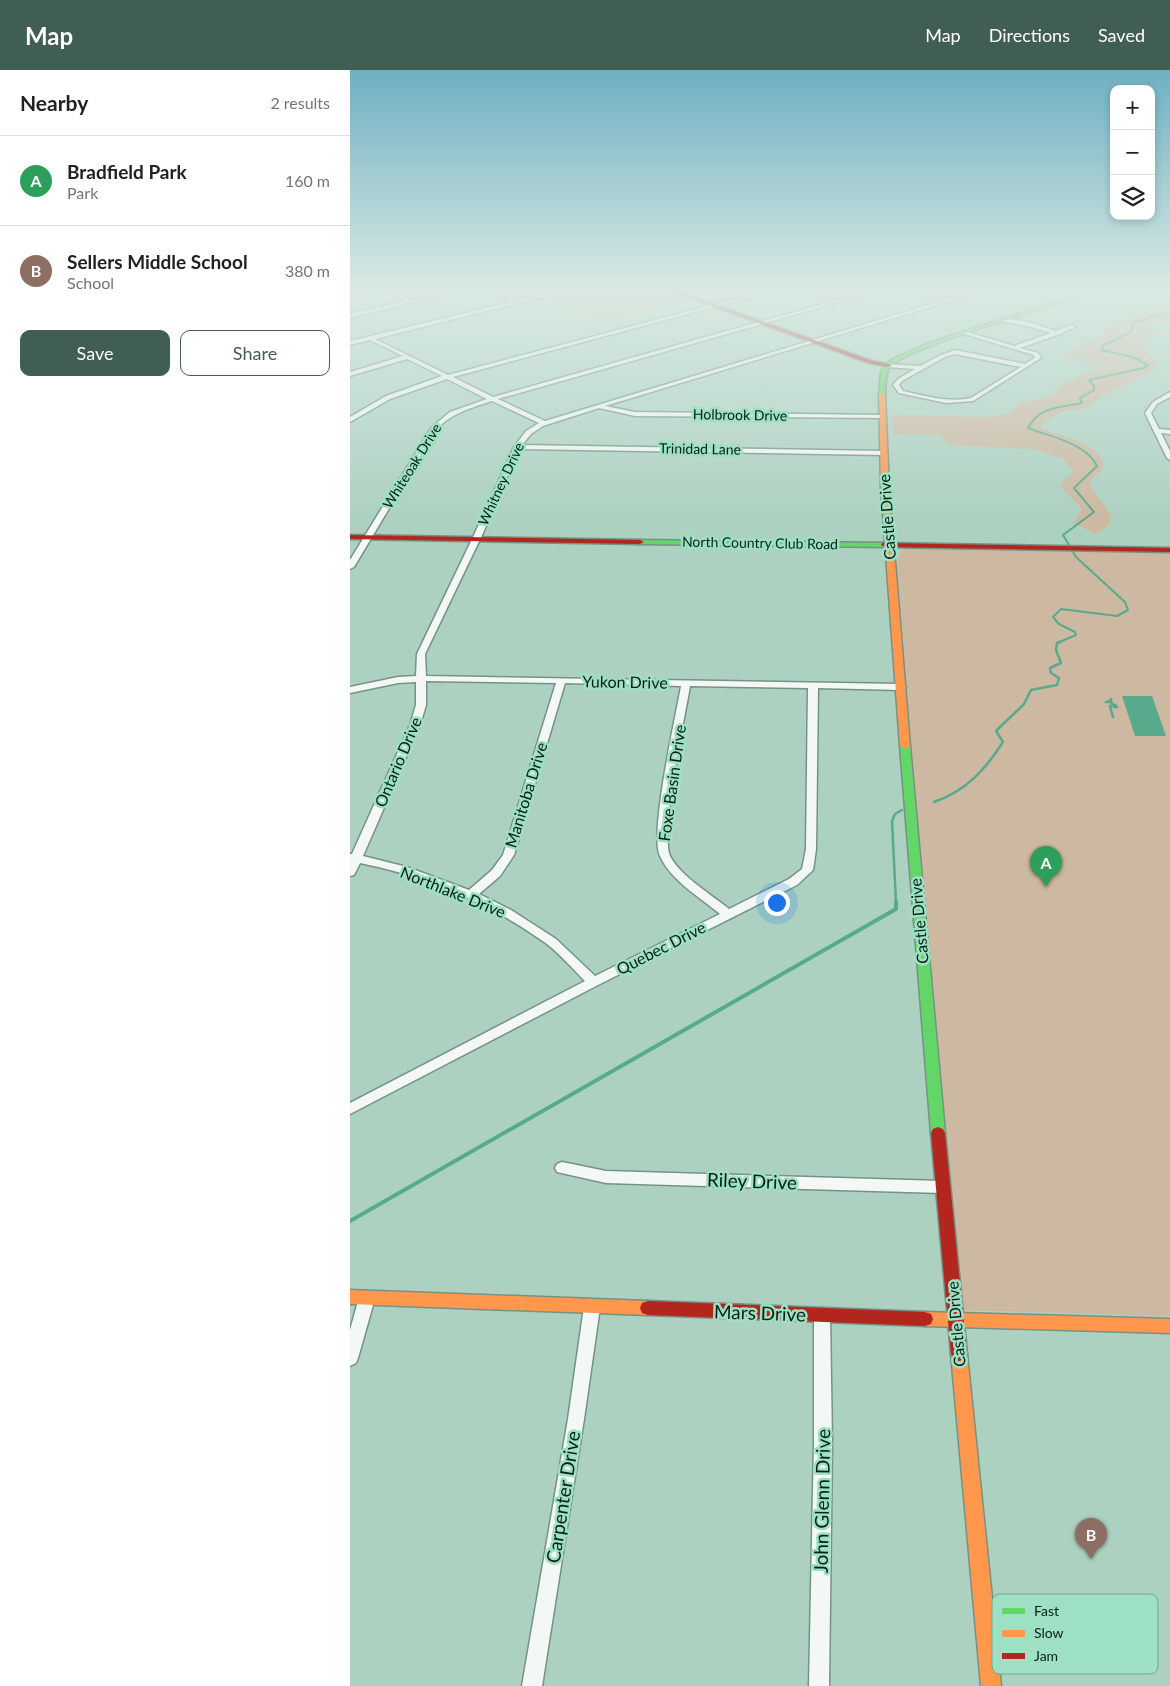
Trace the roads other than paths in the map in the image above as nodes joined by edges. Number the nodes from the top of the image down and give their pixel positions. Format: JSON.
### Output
{"nodes":[{"id":1,"x":375,"y":366,"type":"edge"},
{"id":2,"x":426,"y":366,"type":"edge"},
{"id":3,"x":488,"y":366,"type":"edge"},
{"id":4,"x":610,"y":366,"type":"edge"},
{"id":5,"x":731,"y":366,"type":"edge"},
{"id":6,"x":887,"y":366,"type":"edge"},
{"id":7,"x":897,"y":366,"type":"edge"},
{"id":8,"x":925,"y":366,"type":"edge"},
{"id":9,"x":1026,"y":366,"type":"edge"},
{"id":10,"x":919,"y":370,"type":"junction"},
{"id":11,"x":350,"y":374,"type":"edge"},
{"id":12,"x":448,"y":377,"type":"junction"},
{"id":13,"x":1170,"y":394,"type":"edge"},
{"id":14,"x":493,"y":399,"type":"junction"},
{"id":15,"x":599,"y":406,"type":"junction"},
{"id":16,"x":882,"y":417,"type":"junction"},
{"id":17,"x":350,"y":420,"type":"edge"},
{"id":18,"x":545,"y":423,"type":"junction"},
{"id":19,"x":1156,"y":431,"type":"junction"},
{"id":20,"x":1170,"y":432,"type":"edge"},
{"id":21,"x":517,"y":447,"type":"junction"},
{"id":22,"x":884,"y":453,"type":"junction"},
{"id":23,"x":1170,"y":458,"type":"edge"},
{"id":24,"x":350,"y":531,"type":"edge"},
{"id":25,"x":370,"y":534,"type":"junction"},
{"id":26,"x":478,"y":536,"type":"junction"},
{"id":27,"x":350,"y":537,"type":"edge"},
{"id":28,"x":889,"y":542,"type":"junction"},
{"id":29,"x":1170,"y":543,"type":"edge"},
{"id":30,"x":1135,"y":546,"type":"junction"},
{"id":31,"x":1170,"y":550,"type":"edge"},
{"id":32,"x":350,"y":567,"type":"edge"},
{"id":33,"x":421,"y":678,"type":"junction"},
{"id":34,"x":561,"y":681,"type":"junction"},
{"id":35,"x":686,"y":684,"type":"junction"},
{"id":36,"x":813,"y":686,"type":"junction"},
{"id":37,"x":900,"y":687,"type":"junction"},
{"id":38,"x":350,"y":690,"type":"edge"},
{"id":39,"x":353,"y":857,"type":"edge"},
{"id":40,"x":350,"y":872,"type":"edge"},
{"id":41,"x":470,"y":896,"type":"junction"},
{"id":42,"x":728,"y":914,"type":"junction"},
{"id":43,"x":594,"y":982,"type":"junction"},
{"id":44,"x":350,"y":1109,"type":"edge"},
{"id":45,"x":562,"y":1168,"type":"dead end"},
{"id":46,"x":943,"y":1187,"type":"junction"},
{"id":47,"x":350,"y":1298,"type":"edge"},
{"id":48,"x":367,"y":1298,"type":"junction"},
{"id":49,"x":592,"y":1307,"type":"junction"},
{"id":50,"x":822,"y":1315,"type":"junction"},
{"id":51,"x":956,"y":1320,"type":"junction"},
{"id":52,"x":1170,"y":1326,"type":"edge"},
{"id":53,"x":350,"y":1358,"type":"edge"},
{"id":54,"x":532,"y":1686,"type":"edge"},
{"id":55,"x":819,"y":1686,"type":"edge"},
{"id":56,"x":991,"y":1686,"type":"edge"}],
"edges":[{"from":1,"to":11,"type":"street"},
{"from":2,"to":12,"type":"street"},
{"from":3,"to":12,"type":"street"},
{"from":4,"to":14,"type":"street","name":"Whiteoak Drive"},
{"from":5,"to":15,"type":"street","name":"Whitney Drive"},
{"from":6,"to":16,"type":"main road","name":"Castle Drive"},
{"from":7,"to":10,"type":"street"},
{"from":8,"to":10,"type":"street"},
{"from":9,"to":10,"type":"street"},
{"from":12,"to":14,"type":"street"},
{"from":12,"to":17,"type":"street"},
{"from":13,"to":19,"type":"street"},
{"from":14,"to":18,"type":"street"},
{"from":14,"to":25,"type":"street","name":"Whiteoak Drive"},
{"from":15,"to":16,"type":"street","name":"Holbrook Drive"},
{"from":15,"to":18,"type":"street","name":"Whitney Drive"},
{"from":16,"to":22,"type":"main road","name":"Castle Drive"},
{"from":18,"to":21,"type":"street","name":"Whitney Drive"},
{"from":19,"to":20,"type":"street"},
{"from":19,"to":23,"type":"street"},
{"from":21,"to":22,"type":"street","name":"Trinidad Lane"},
{"from":21,"to":26,"type":"street","name":"Whitney Drive"},
{"from":22,"to":28,"type":"main road","name":"Castle Drive"},
{"from":24,"to":25,"type":"main road","name":"North Country Club Road"},
{"from":25,"to":26,"type":"main road","name":"North Country Club Road"},
{"from":25,"to":27,"type":"main road","name":"North Country Club Road"},
{"from":25,"to":32,"type":"street","name":"Whiteoak Drive"},
{"from":26,"to":28,"type":"main road","name":"North Country Club Road"},
{"from":26,"to":33,"type":"street","name":"Ontario Drive"},
{"from":28,"to":30,"type":"main road","name":"North Country Club Road"},
{"from":28,"to":37,"type":"main road","name":"Castle Drive"},
{"from":29,"to":30,"type":"main road","name":"North Country Club Road"},
{"from":30,"to":31,"type":"main road","name":"North Country Club Road"},
{"from":33,"to":34,"type":"street","name":"Yukon Drive"},
{"from":33,"to":38,"type":"street","name":"Yukon Drive"},
{"from":33,"to":39,"type":"street","name":"Ontario Drive"},
{"from":34,"to":35,"type":"street","name":"Yukon Drive"},
{"from":34,"to":41,"type":"street","name":"Manitoba Drive"},
{"from":35,"to":36,"type":"street","name":"Yukon Drive"},
{"from":35,"to":42,"type":"street","name":"Foxe Basin Drive"},
{"from":36,"to":37,"type":"street","name":"Yukon Drive"},
{"from":36,"to":42,"type":"street","name":"Quebec Drive"},
{"from":37,"to":46,"type":"main road","name":"Castle Drive"},
{"from":39,"to":40,"type":"street","name":"Ontario Drive"},
{"from":39,"to":41,"type":"street","name":"Northlake Drive"},
{"from":41,"to":43,"type":"street","name":"Northlake Drive"},
{"from":42,"to":43,"type":"street","name":"Quebec Drive"},
{"from":43,"to":44,"type":"street","name":"Quebec Drive"},
{"from":45,"to":46,"type":"street","name":"Riley Drive"},
{"from":46,"to":51,"type":"main road","name":"Castle Drive"},
{"from":47,"to":48,"type":"main road","name":"Mars Drive"},
{"from":48,"to":49,"type":"main road","name":"Mars Drive"},
{"from":48,"to":53,"type":"street"},
{"from":49,"to":50,"type":"main road","name":"Mars Drive"},
{"from":49,"to":54,"type":"street","name":"Carpenter Drive"},
{"from":50,"to":51,"type":"main road","name":"Mars Drive"},
{"from":50,"to":55,"type":"street","name":"John Glenn Drive"},
{"from":51,"to":52,"type":"main road","name":"Mars Drive"},
{"from":51,"to":56,"type":"main road","name":"Castle Drive"}]}
